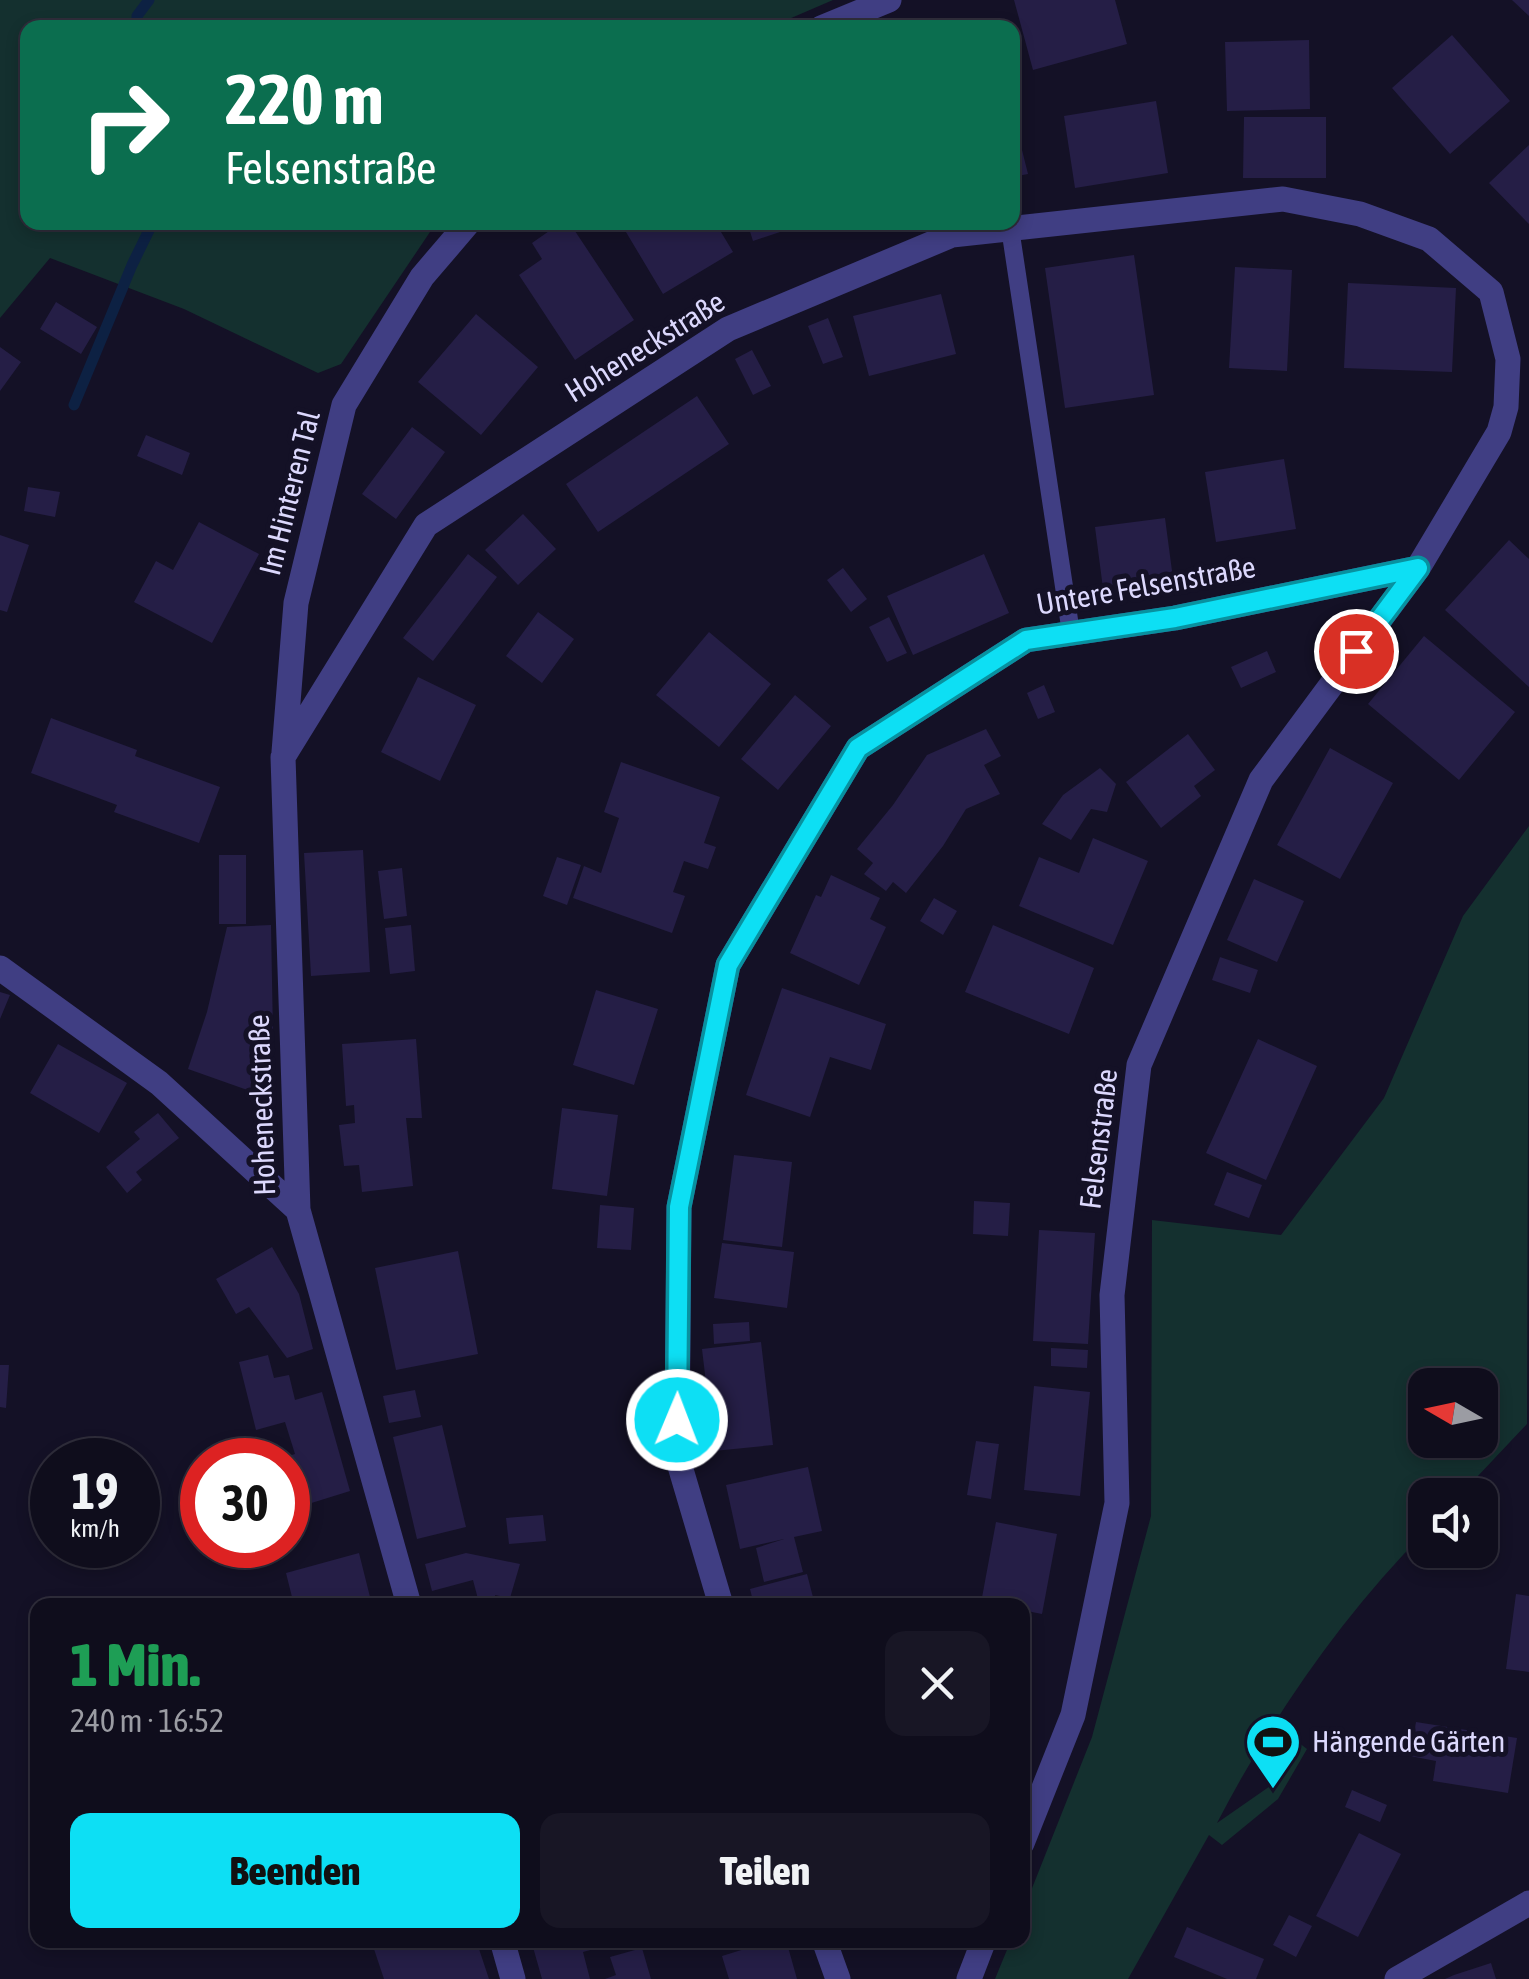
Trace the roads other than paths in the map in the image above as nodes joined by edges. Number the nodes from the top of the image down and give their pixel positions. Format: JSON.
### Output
{"nodes":[{"id":1,"x":889,"y":0,"type":"edge"},
{"id":2,"x":840,"y":20,"type":"edge"},
{"id":3,"x":1020,"y":227,"type":"edge"},
{"id":4,"x":462,"y":230,"type":"edge"},
{"id":5,"x":991,"y":230,"type":"edge"},
{"id":6,"x":1010,"y":230,"type":"edge"},
{"id":7,"x":1506,"y":408,"type":"joint"},
{"id":8,"x":1418,"y":568,"type":"junction"},
{"id":9,"x":1071,"y":633,"type":"junction"},
{"id":10,"x":283,"y":757,"type":"junction"},
{"id":11,"x":0,"y":968,"type":"edge"},
{"id":12,"x":298,"y":1210,"type":"junction"},
{"id":13,"x":406,"y":1598,"type":"edge"},
{"id":14,"x":719,"y":1598,"type":"edge"},
{"id":15,"x":1030,"y":1823,"type":"edge"},
{"id":16,"x":1529,"y":1903,"type":"edge"},
{"id":17,"x":504,"y":1948,"type":"edge"},
{"id":18,"x":827,"y":1948,"type":"edge"},
{"id":19,"x":981,"y":1948,"type":"edge"},
{"id":20,"x":513,"y":1979,"type":"edge"},
{"id":21,"x":838,"y":1979,"type":"edge"},
{"id":22,"x":968,"y":1979,"type":"edge"},
{"id":23,"x":1396,"y":1979,"type":"edge"}],
"edges":[{"from":1,"to":2,"type":"street"},
{"from":3,"to":7,"type":"street","name":"Hoheneckstraße"},
{"from":4,"to":10,"type":"street","name":"Im Hinteren Tal"},
{"from":5,"to":10,"type":"street","name":"Hoheneckstraße"},
{"from":6,"to":9,"type":"lane"},
{"from":7,"to":8,"type":"street","name":"Felsenstraße"},
{"from":8,"to":9,"type":"street","name":"Untere Felsenstraße"},
{"from":8,"to":15,"type":"street","name":"Felsenstraße"},
{"from":9,"to":14,"type":"street","name":"Untere Felsenstraße"},
{"from":10,"to":12,"type":"street","name":"Hoheneckstraße"},
{"from":11,"to":12,"type":"street","name":"Hoheneckstraße"},
{"from":12,"to":13,"type":"street","name":"Hoheneckstraße"},
{"from":16,"to":23,"type":"street"},
{"from":17,"to":20,"type":"street"},
{"from":18,"to":21,"type":"street"},
{"from":19,"to":22,"type":"street"}]}
